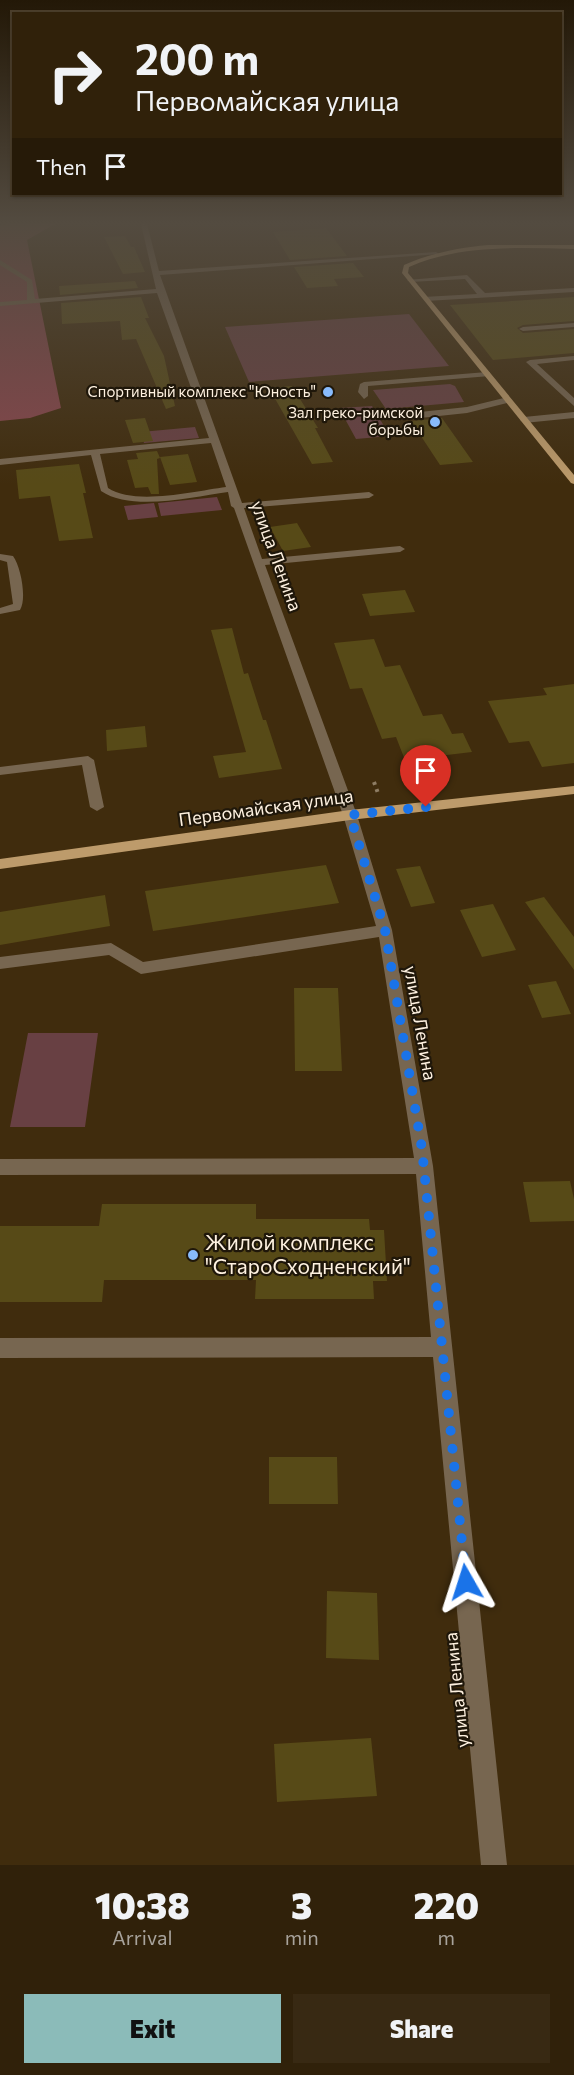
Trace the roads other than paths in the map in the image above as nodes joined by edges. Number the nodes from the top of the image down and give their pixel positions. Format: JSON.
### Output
{"nodes":[{"id":1,"x":167,"y":311,"type":"edge"},
{"id":2,"x":435,"y":311,"type":"edge"},
{"id":3,"x":574,"y":325,"type":"edge"},
{"id":4,"x":524,"y":329,"type":"dead end"},
{"id":5,"x":574,"y":358,"type":"edge"},
{"id":6,"x":487,"y":374,"type":"junction"},
{"id":7,"x":364,"y":396,"type":"dead end"},
{"id":8,"x":508,"y":400,"type":"junction"},
{"id":9,"x":574,"y":403,"type":"edge"},
{"id":10,"x":574,"y":415,"type":"edge"},
{"id":11,"x":401,"y":417,"type":"dead end"},
{"id":12,"x":524,"y":420,"type":"junction"},
{"id":13,"x":213,"y":440,"type":"junction"},
{"id":14,"x":95,"y":452,"type":"junction"},
{"id":15,"x":0,"y":462,"type":"edge"},
{"id":16,"x":574,"y":481,"type":"edge"},
{"id":17,"x":230,"y":489,"type":"junction"},
{"id":18,"x":369,"y":495,"type":"dead end"},
{"id":19,"x":236,"y":506,"type":"junction"},
{"id":20,"x":400,"y":549,"type":"dead end"},
{"id":21,"x":0,"y":557,"type":"edge"},
{"id":22,"x":257,"y":563,"type":"junction"},
{"id":23,"x":0,"y":611,"type":"edge"},
{"id":24,"x":0,"y":771,"type":"edge"},
{"id":25,"x":574,"y":790,"type":"edge"},
{"id":26,"x":97,"y":807,"type":"dead end"},
{"id":27,"x":350,"y":815,"type":"junction"},
{"id":28,"x":0,"y":864,"type":"edge"},
{"id":29,"x":385,"y":930,"type":"junction"},
{"id":30,"x":0,"y":963,"type":"edge"},
{"id":31,"x":424,"y":1166,"type":"junction"},
{"id":32,"x":0,"y":1167,"type":"edge"},
{"id":33,"x":442,"y":1347,"type":"junction"},
{"id":34,"x":0,"y":1348,"type":"edge"},
{"id":35,"x":494,"y":1865,"type":"edge"}],
"edges":[{"from":1,"to":13,"type":"street","name":"улица Ленина"},
{"from":2,"to":6,"type":"main road"},
{"from":3,"to":4,"type":"street"},
{"from":5,"to":9,"type":"street"},
{"from":6,"to":7,"type":"street"},
{"from":6,"to":8,"type":"main road"},
{"from":8,"to":11,"type":"street"},
{"from":8,"to":12,"type":"main road"},
{"from":10,"to":12,"type":"street"},
{"from":12,"to":16,"type":"main road"},
{"from":13,"to":14,"type":"street"},
{"from":13,"to":17,"type":"street","name":"улица Ленина"},
{"from":14,"to":15,"type":"street"},
{"from":14,"to":17,"type":"street"},
{"from":17,"to":19,"type":"street","name":"улица Ленина"},
{"from":18,"to":19,"type":"street"},
{"from":19,"to":22,"type":"street","name":"улица Ленина"},
{"from":20,"to":22,"type":"street"},
{"from":21,"to":23,"type":"street"},
{"from":22,"to":27,"type":"street","name":"улица Ленина"},
{"from":24,"to":26,"type":"street"},
{"from":25,"to":27,"type":"main road","name":"Первомайская улица"},
{"from":27,"to":28,"type":"main road","name":"Первомайская улица"},
{"from":27,"to":29,"type":"street","name":"улица Ленина"},
{"from":29,"to":30,"type":"street"},
{"from":29,"to":31,"type":"street","name":"улица Ленина"},
{"from":31,"to":32,"type":"street"},
{"from":31,"to":33,"type":"street","name":"улица Ленина"},
{"from":33,"to":34,"type":"street"},
{"from":33,"to":35,"type":"street","name":"улица Ленина"}]}
